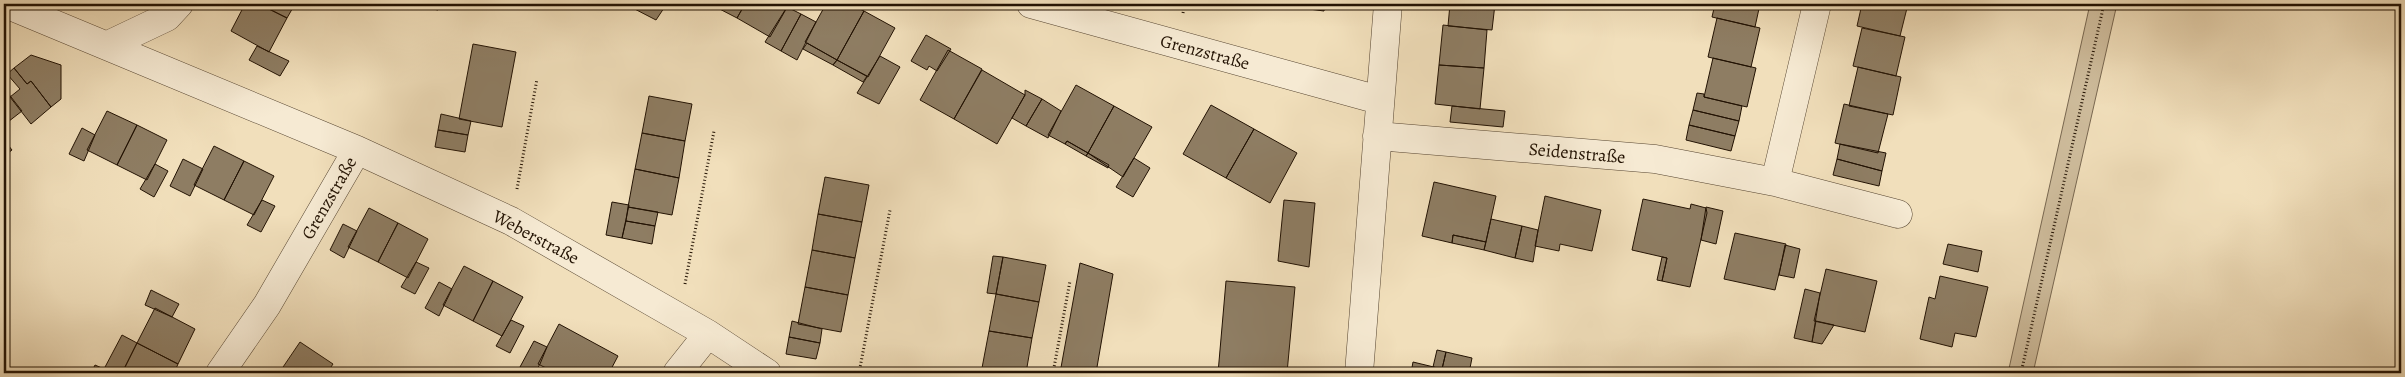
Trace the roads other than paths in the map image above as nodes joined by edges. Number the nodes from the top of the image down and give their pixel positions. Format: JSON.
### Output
{"nodes":[{"id":1,"x":6,"y":4,"type":"edge"},
{"id":2,"x":179,"y":4,"type":"edge"},
{"id":3,"x":1031,"y":4,"type":"edge"},
{"id":4,"x":1388,"y":4,"type":"edge"},
{"id":5,"x":1817,"y":4,"type":"edge"},
{"id":6,"x":39,"y":18,"type":"junction"},
{"id":7,"x":4,"y":20,"type":"edge"},
{"id":8,"x":108,"y":45,"type":"junction"},
{"id":9,"x":1379,"y":100,"type":"junction"},
{"id":10,"x":1377,"y":136,"type":"junction"},
{"id":11,"x":357,"y":150,"type":"junction"},
{"id":12,"x":1775,"y":182,"type":"junction"},
{"id":13,"x":1898,"y":214,"type":"dead end"},
{"id":14,"x":708,"y":334,"type":"junction"},
{"id":15,"x":220,"y":373,"type":"edge"},
{"id":16,"x":677,"y":373,"type":"edge"},
{"id":17,"x":767,"y":373,"type":"edge"},
{"id":18,"x":1359,"y":373,"type":"edge"}],
"edges":[{"from":1,"to":6,"type":"street","name":"Grenzstraße"},
{"from":2,"to":8,"type":"street"},
{"from":3,"to":9,"type":"street","name":"Grenzstraße"},
{"from":4,"to":9,"type":"street"},
{"from":5,"to":12,"type":"street"},
{"from":6,"to":7,"type":"street","name":"Grenzstraße"},
{"from":6,"to":8,"type":"street","name":"Grenzstraße"},
{"from":8,"to":11,"type":"street","name":"Grenzstraße"},
{"from":9,"to":10,"type":"street"},
{"from":10,"to":12,"type":"street","name":"Seidenstraße"},
{"from":10,"to":18,"type":"street"},
{"from":11,"to":14,"type":"street","name":"Weberstraße"},
{"from":11,"to":15,"type":"street","name":"Grenzstraße"},
{"from":12,"to":13,"type":"street","name":"Seidenstraße"},
{"from":14,"to":16,"type":"street"},
{"from":14,"to":17,"type":"street","name":"Weberstraße"}]}
